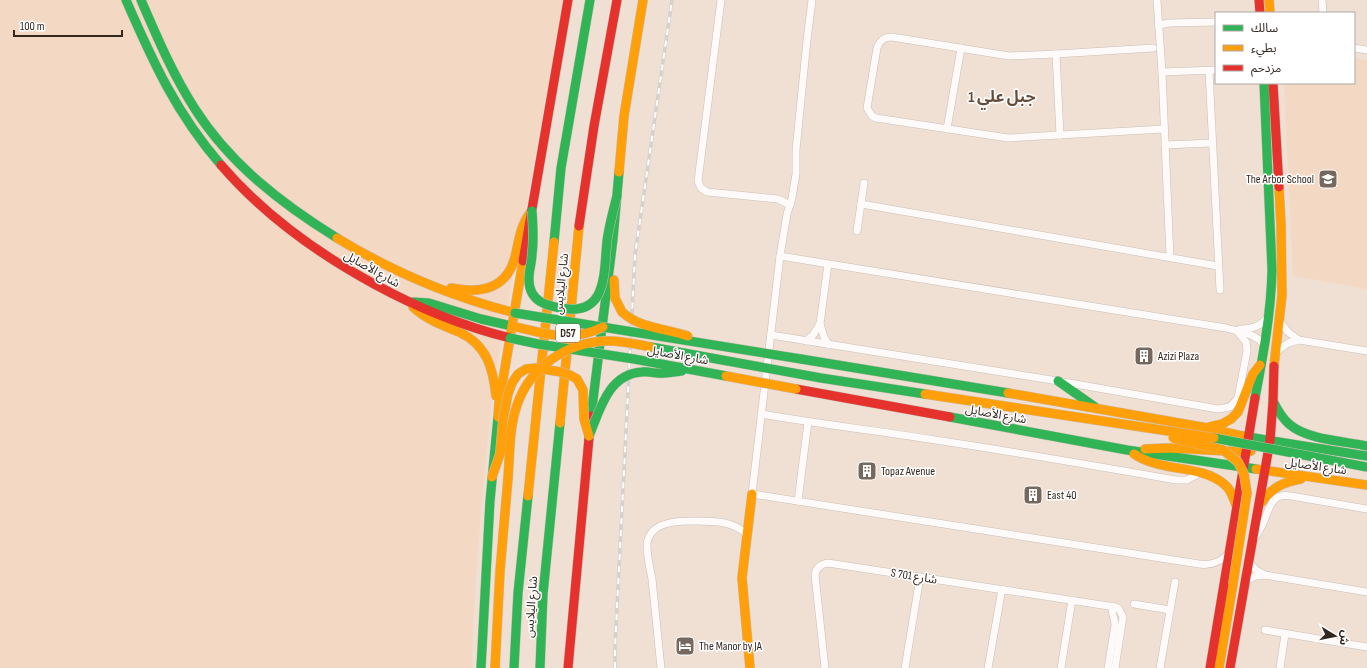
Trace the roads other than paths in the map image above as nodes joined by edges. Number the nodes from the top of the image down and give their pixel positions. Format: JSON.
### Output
{"nodes":[{"id":1,"x":126,"y":0,"type":"edge"},
{"id":2,"x":141,"y":0,"type":"edge"},
{"id":3,"x":568,"y":0,"type":"edge"},
{"id":4,"x":590,"y":0,"type":"edge"},
{"id":5,"x":617,"y":0,"type":"edge"},
{"id":6,"x":643,"y":0,"type":"edge"},
{"id":7,"x":721,"y":0,"type":"edge"},
{"id":8,"x":812,"y":0,"type":"edge"},
{"id":9,"x":1157,"y":0,"type":"edge"},
{"id":10,"x":1269,"y":0,"type":"edge"},
{"id":11,"x":1322,"y":0,"type":"edge"},
{"id":12,"x":1270,"y":12,"type":"edge"},
{"id":13,"x":1323,"y":12,"type":"edge"},
{"id":14,"x":1215,"y":22,"type":"edge"},
{"id":15,"x":1158,"y":25,"type":"junction"},
{"id":16,"x":961,"y":48,"type":"junction"},
{"id":17,"x":1153,"y":48,"type":"dead end"},
{"id":18,"x":1355,"y":48,"type":"edge"},
{"id":19,"x":1367,"y":50,"type":"edge"},
{"id":20,"x":1056,"y":54,"type":"junction"},
{"id":21,"x":1212,"y":71,"type":"edge"},
{"id":22,"x":1162,"y":72,"type":"junction"},
{"id":23,"x":1264,"y":84,"type":"edge"},
{"id":24,"x":1273,"y":84,"type":"edge"},
{"id":25,"x":947,"y":129,"type":"junction"},
{"id":26,"x":1164,"y":129,"type":"junction"},
{"id":27,"x":1060,"y":135,"type":"junction"},
{"id":28,"x":1212,"y":143,"type":"junction"},
{"id":29,"x":1165,"y":145,"type":"junction"},
{"id":30,"x":864,"y":183,"type":"dead end"},
{"id":31,"x":617,"y":196,"type":"junction"},
{"id":32,"x":861,"y":204,"type":"junction"},
{"id":33,"x":790,"y":206,"type":"junction"},
{"id":34,"x":532,"y":211,"type":"junction"},
{"id":35,"x":856,"y":231,"type":"dead end"},
{"id":36,"x":613,"y":239,"type":"junction"},
{"id":37,"x":780,"y":256,"type":"junction"},
{"id":38,"x":1170,"y":257,"type":"junction"},
{"id":39,"x":828,"y":264,"type":"junction"},
{"id":40,"x":1218,"y":266,"type":"junction"},
{"id":41,"x":435,"y":286,"type":"junction"},
{"id":42,"x":1220,"y":290,"type":"dead end"},
{"id":43,"x":409,"y":303,"type":"junction"},
{"id":44,"x":515,"y":313,"type":"junction"},
{"id":45,"x":1270,"y":315,"type":"junction"},
{"id":46,"x":1280,"y":322,"type":"junction"},
{"id":47,"x":820,"y":324,"type":"junction"},
{"id":48,"x":512,"y":326,"type":"junction"},
{"id":49,"x":603,"y":327,"type":"junction"},
{"id":50,"x":1226,"y":328,"type":"junction"},
{"id":51,"x":1238,"y":332,"type":"junction"},
{"id":52,"x":771,"y":335,"type":"junction"},
{"id":53,"x":510,"y":338,"type":"junction"},
{"id":54,"x":1299,"y":340,"type":"junction"},
{"id":55,"x":806,"y":341,"type":"junction"},
{"id":56,"x":700,"y":342,"type":"junction"},
{"id":57,"x":829,"y":345,"type":"junction"},
{"id":58,"x":1265,"y":346,"type":"junction"},
{"id":59,"x":1367,"y":351,"type":"edge"},
{"id":60,"x":1275,"y":353,"type":"junction"},
{"id":61,"x":599,"y":354,"type":"junction"},
{"id":62,"x":1262,"y":364,"type":"junction"},
{"id":63,"x":689,"y":369,"type":"junction"},
{"id":64,"x":1058,"y":381,"type":"junction"},
{"id":65,"x":1273,"y":401,"type":"junction"},
{"id":66,"x":1096,"y":408,"type":"junction"},
{"id":67,"x":761,"y":414,"type":"junction"},
{"id":68,"x":808,"y":422,"type":"junction"},
{"id":69,"x":497,"y":424,"type":"junction"},
{"id":70,"x":1136,"y":426,"type":"junction"},
{"id":71,"x":1202,"y":427,"type":"junction"},
{"id":72,"x":590,"y":436,"type":"junction"},
{"id":73,"x":1248,"y":437,"type":"junction"},
{"id":74,"x":1270,"y":441,"type":"junction"},
{"id":75,"x":1367,"y":446,"type":"edge"},
{"id":76,"x":1127,"y":450,"type":"junction"},
{"id":77,"x":1245,"y":452,"type":"junction"},
{"id":78,"x":1367,"y":456,"type":"edge"},
{"id":79,"x":1367,"y":467,"type":"edge"},
{"id":80,"x":1243,"y":468,"type":"junction"},
{"id":81,"x":1265,"y":471,"type":"junction"},
{"id":82,"x":1200,"y":473,"type":"junction"},
{"id":83,"x":492,"y":477,"type":"junction"},
{"id":84,"x":1315,"y":478,"type":"junction"},
{"id":85,"x":1367,"y":485,"type":"edge"},
{"id":86,"x":752,"y":494,"type":"junction"},
{"id":87,"x":798,"y":501,"type":"junction"},
{"id":88,"x":1237,"y":508,"type":"junction"},
{"id":89,"x":1258,"y":509,"type":"junction"},
{"id":90,"x":1367,"y":509,"type":"edge"},
{"id":91,"x":747,"y":535,"type":"junction"},
{"id":92,"x":1253,"y":541,"type":"junction"},
{"id":93,"x":1230,"y":551,"type":"junction"},
{"id":94,"x":1249,"y":562,"type":"junction"},
{"id":95,"x":1265,"y":575,"type":"junction"},
{"id":96,"x":920,"y":577,"type":"junction"},
{"id":97,"x":1246,"y":580,"type":"junction"},
{"id":98,"x":1175,"y":582,"type":"dead end"},
{"id":99,"x":1002,"y":590,"type":"junction"},
{"id":100,"x":1367,"y":592,"type":"edge"},
{"id":101,"x":1072,"y":600,"type":"junction"},
{"id":102,"x":1134,"y":604,"type":"dead end"},
{"id":103,"x":1112,"y":606,"type":"junction"},
{"id":104,"x":1170,"y":610,"type":"junction"},
{"id":105,"x":1265,"y":630,"type":"dead end"},
{"id":106,"x":1285,"y":634,"type":"junction"},
{"id":107,"x":1367,"y":647,"type":"edge"},
{"id":108,"x":481,"y":668,"type":"edge"},
{"id":109,"x":495,"y":668,"type":"edge"},
{"id":110,"x":514,"y":668,"type":"edge"},
{"id":111,"x":540,"y":668,"type":"edge"},
{"id":112,"x":568,"y":668,"type":"edge"},
{"id":113,"x":661,"y":668,"type":"edge"},
{"id":114,"x":750,"y":668,"type":"edge"},
{"id":115,"x":825,"y":668,"type":"edge"},
{"id":116,"x":905,"y":668,"type":"edge"},
{"id":117,"x":988,"y":668,"type":"edge"},
{"id":118,"x":1061,"y":668,"type":"edge"},
{"id":119,"x":1108,"y":668,"type":"edge"},
{"id":120,"x":1114,"y":668,"type":"edge"},
{"id":121,"x":1160,"y":668,"type":"edge"},
{"id":122,"x":1210,"y":668,"type":"edge"},
{"id":123,"x":1219,"y":668,"type":"edge"},
{"id":124,"x":1230,"y":668,"type":"edge"},
{"id":125,"x":1280,"y":668,"type":"edge"}],
"edges":[{"from":1,"to":43,"type":"main road","name":"شارع الأصايل"},
{"from":2,"to":41,"type":"main road","name":"شارع الأصايل"},
{"from":3,"to":34,"type":"main road"},
{"from":4,"to":110,"type":"main road","name":"شارع اليلايس","number":"D57"},
{"from":5,"to":111,"type":"main road","name":"شارع اليلايس","number":"D57"},
{"from":6,"to":31,"type":"main road"},
{"from":7,"to":33,"type":"street"},
{"from":8,"to":33,"type":"street"},
{"from":9,"to":15,"type":"street"},
{"from":10,"to":12,"type":"main road"},
{"from":11,"to":13,"type":"street"},
{"from":14,"to":15,"type":"street"},
{"from":15,"to":22,"type":"street"},
{"from":16,"to":20,"type":"street"},
{"from":16,"to":25,"type":"street"},
{"from":16,"to":25,"type":"street"},
{"from":17,"to":20,"type":"street"},
{"from":18,"to":19,"type":"street"},
{"from":20,"to":27,"type":"street"},
{"from":21,"to":22,"type":"street"},
{"from":21,"to":28,"type":"street"},
{"from":22,"to":26,"type":"street"},
{"from":23,"to":45,"type":"main road"},
{"from":24,"to":46,"type":"main road"},
{"from":25,"to":27,"type":"street"},
{"from":26,"to":27,"type":"street"},
{"from":26,"to":29,"type":"street"},
{"from":28,"to":29,"type":"street"},
{"from":28,"to":40,"type":"street"},
{"from":29,"to":38,"type":"street"},
{"from":30,"to":32,"type":"street"},
{"from":31,"to":34,"type":"main road","bridge":true},
{"from":31,"to":36,"type":"main road","bridge":true},
{"from":32,"to":35,"type":"street"},
{"from":32,"to":38,"type":"street"},
{"from":33,"to":37,"type":"street"},
{"from":34,"to":41,"type":"main road"},
{"from":34,"to":44,"type":"main road","bridge":true},
{"from":36,"to":49,"type":"main road"},
{"from":36,"to":56,"type":"main road","bridge":true},
{"from":37,"to":39,"type":"street"},
{"from":37,"to":52,"type":"street"},
{"from":38,"to":40,"type":"street"},
{"from":39,"to":47,"type":"street"},
{"from":39,"to":50,"type":"street"},
{"from":40,"to":42,"type":"street"},
{"from":41,"to":44,"type":"main road","name":"شارع الأصايل"},
{"from":43,"to":48,"type":"main road"},
{"from":43,"to":53,"type":"main road","name":"شارع الأصايل"},
{"from":43,"to":69,"type":"main road"},
{"from":44,"to":48,"type":"main road"},
{"from":44,"to":49,"type":"main road","name":"شارع الأصايل","bridge":true},
{"from":45,"to":50,"type":"street"},
{"from":45,"to":58,"type":"main road"},
{"from":46,"to":54,"type":"street"},
{"from":46,"to":60,"type":"main road"},
{"from":47,"to":55,"type":"street"},
{"from":47,"to":57,"type":"street"},
{"from":48,"to":49,"type":"main road","bridge":true},
{"from":48,"to":53,"type":"main road"},
{"from":49,"to":56,"type":"main road","name":"شارع الأصايل","bridge":true},
{"from":49,"to":61,"type":"main road","bridge":true},
{"from":50,"to":51,"type":"street"},
{"from":51,"to":58,"type":"street"},
{"from":51,"to":64,"type":"street"},
{"from":52,"to":55,"type":"street"},
{"from":52,"to":67,"type":"street"},
{"from":53,"to":61,"type":"main road","name":"شارع الأصايل","bridge":true},
{"from":53,"to":69,"type":"main road"},
{"from":54,"to":59,"type":"street"},
{"from":54,"to":60,"type":"street"},
{"from":55,"to":57,"type":"street"},
{"from":56,"to":66,"type":"main road","name":"شارع الأصايل","bridge":true},
{"from":57,"to":64,"type":"street"},
{"from":58,"to":62,"type":"main road"},
{"from":60,"to":65,"type":"main road"},
{"from":61,"to":63,"type":"main road","name":"شارع الأصايل","bridge":true},
{"from":61,"to":72,"type":"main road","bridge":true},
{"from":62,"to":71,"type":"main road"},
{"from":62,"to":73,"type":"main road"},
{"from":63,"to":72,"type":"main road","bridge":true},
{"from":63,"to":76,"type":"main road","name":"شارع الأصايل","bridge":true},
{"from":64,"to":66,"type":"main road"},
{"from":65,"to":74,"type":"main road"},
{"from":65,"to":75,"type":"main road"},
{"from":66,"to":71,"type":"main road","name":"شارع الأصايل"},
{"from":67,"to":68,"type":"street"},
{"from":67,"to":86,"type":"street"},
{"from":68,"to":82,"type":"street"},
{"from":68,"to":87,"type":"street"},
{"from":69,"to":83,"type":"main road","bridge":true},
{"from":70,"to":79,"type":"main road","bridge":true},
{"from":70,"to":109,"type":"main road","bridge":true},
{"from":70,"to":123,"type":"main road","bridge":true},
{"from":71,"to":73,"type":"main road","name":"شارع الأصايل"},
{"from":72,"to":83,"type":"main road","bridge":true},
{"from":72,"to":112,"type":"main road"},
{"from":73,"to":74,"type":"main road","name":"شارع الأصايل"},
{"from":73,"to":77,"type":"main road"},
{"from":74,"to":77,"type":"main road"},
{"from":74,"to":78,"type":"main road","name":"شارع الأصايل"},
{"from":74,"to":81,"type":"main road"},
{"from":76,"to":77,"type":"main road"},
{"from":76,"to":80,"type":"main road","name":"شارع الأصايل"},
{"from":76,"to":82,"type":"main road"},
{"from":77,"to":80,"type":"main road"},
{"from":80,"to":81,"type":"main road","name":"شارع الأصايل"},
{"from":80,"to":88,"type":"main road"},
{"from":81,"to":84,"type":"main road","name":"شارع الأصايل"},
{"from":81,"to":89,"type":"main road"},
{"from":82,"to":88,"type":"main road"},
{"from":83,"to":108,"type":"main road"},
{"from":84,"to":85,"type":"main road","name":"شارع الأصايل"},
{"from":84,"to":89,"type":"main road"},
{"from":86,"to":87,"type":"street"},
{"from":86,"to":91,"type":"main road"},
{"from":87,"to":93,"type":"street"},
{"from":88,"to":93,"type":"main road"},
{"from":89,"to":92,"type":"main road"},
{"from":90,"to":92,"type":"street"},
{"from":91,"to":113,"type":"street"},
{"from":91,"to":114,"type":"main road"},
{"from":92,"to":94,"type":"main road"},
{"from":93,"to":122,"type":"main road"},
{"from":94,"to":95,"type":"street"},
{"from":94,"to":97,"type":"main road"},
{"from":95,"to":97,"type":"street"},
{"from":95,"to":100,"type":"street"},
{"from":96,"to":99,"type":"street","name":"S 701 شارع"},
{"from":96,"to":115,"type":"street","name":"S 701 شارع"},
{"from":96,"to":116,"type":"street"},
{"from":97,"to":124,"type":"main road"},
{"from":98,"to":104,"type":"street"},
{"from":99,"to":101,"type":"street","name":"S 701 شارع"},
{"from":99,"to":117,"type":"street"},
{"from":101,"to":103,"type":"street","name":"S 701 شارع"},
{"from":101,"to":118,"type":"street"},
{"from":102,"to":104,"type":"street"},
{"from":103,"to":119,"type":"street"},
{"from":103,"to":120,"type":"street"},
{"from":104,"to":121,"type":"street"},
{"from":105,"to":106,"type":"street"},
{"from":106,"to":107,"type":"street"},
{"from":106,"to":125,"type":"street"}]}
